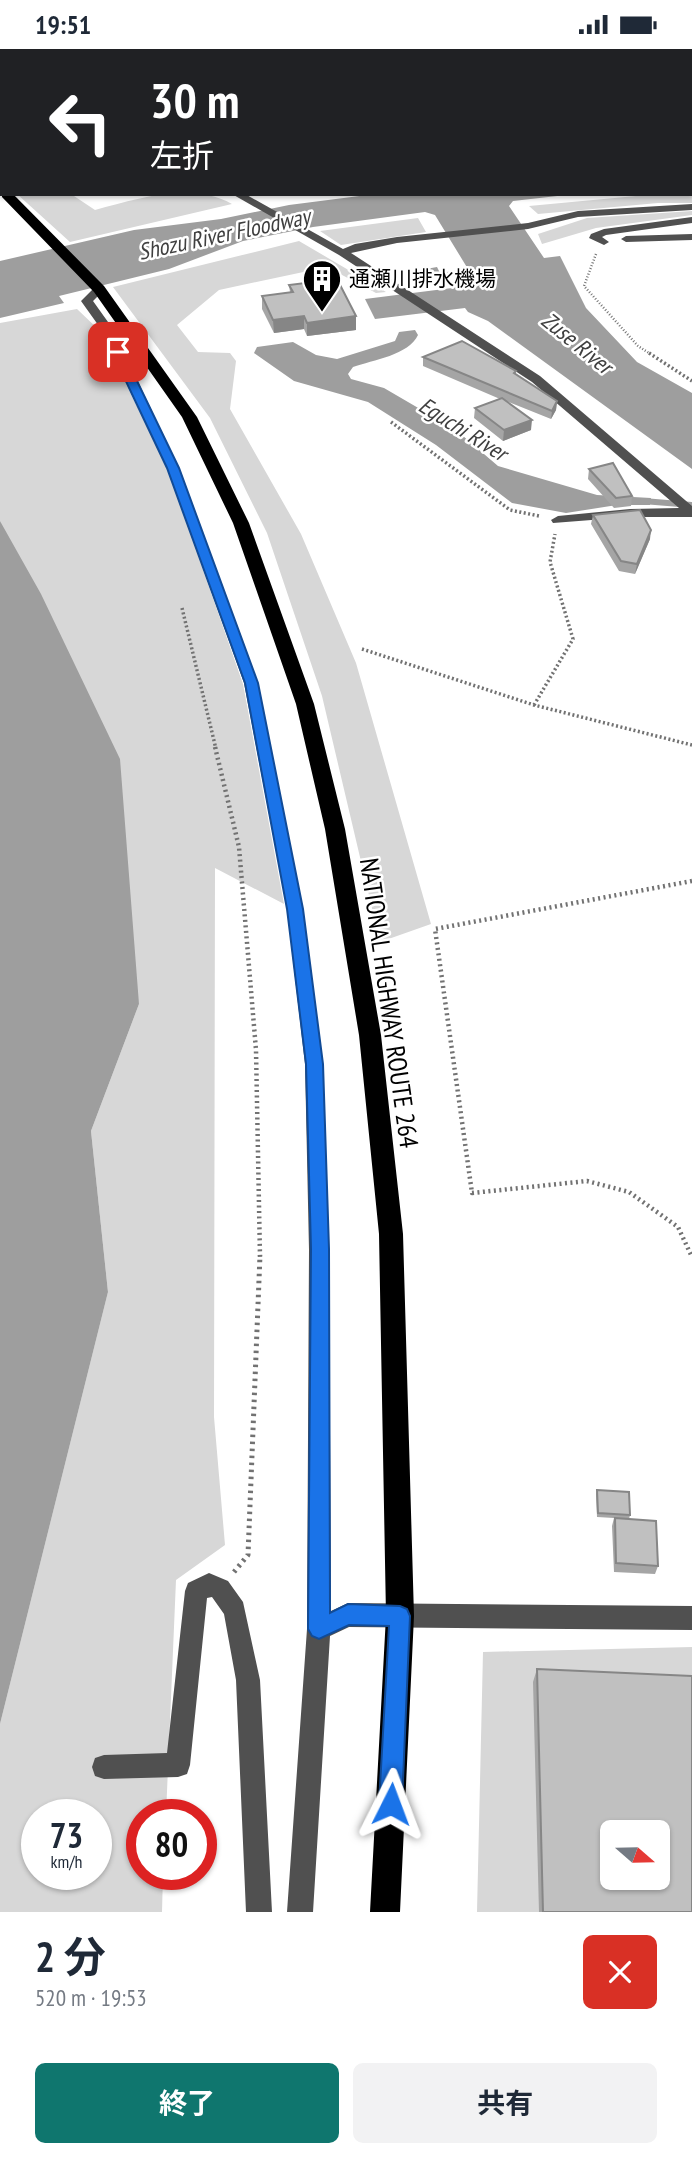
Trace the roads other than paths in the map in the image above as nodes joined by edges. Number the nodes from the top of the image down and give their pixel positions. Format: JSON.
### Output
{"nodes":[{"id":1,"x":6,"y":196,"type":"edge"},
{"id":2,"x":241,"y":196,"type":"edge"},
{"id":3,"x":692,"y":207,"type":"edge"},
{"id":4,"x":692,"y":221,"type":"edge"},
{"id":5,"x":692,"y":237,"type":"edge"},
{"id":6,"x":338,"y":250,"type":"junction"},
{"id":7,"x":99,"y":289,"type":"junction"},
{"id":8,"x":691,"y":511,"type":"edge"},
{"id":9,"x":558,"y":520,"type":"road end"},
{"id":10,"x":400,"y":1616,"type":"junction"},
{"id":11,"x":692,"y":1618,"type":"edge"},
{"id":12,"x":319,"y":1629,"type":"junction"},
{"id":13,"x":104,"y":1767,"type":"dead end"},
{"id":14,"x":259,"y":1912,"type":"edge"},
{"id":15,"x":300,"y":1912,"type":"edge"},
{"id":16,"x":385,"y":1912,"type":"edge"}],
"edges":[{"from":1,"to":7,"type":"highway","name":"NATIONAL HIGHWAY ROUTE 264"},
{"from":2,"to":6,"type":"street"},
{"from":3,"to":6,"type":"street"},
{"from":4,"to":5,"type":"street"},
{"from":6,"to":8,"type":"street"},
{"from":7,"to":10,"type":"highway","name":"NATIONAL HIGHWAY ROUTE 264"},
{"from":7,"to":12,"type":"street"},
{"from":8,"to":9,"type":"street"},
{"from":10,"to":11,"type":"street"},
{"from":10,"to":12,"type":"street"},
{"from":10,"to":16,"type":"highway","name":"NATIONAL HIGHWAY ROUTE 264"},
{"from":12,"to":15,"type":"street"},
{"from":13,"to":14,"type":"street"}]}
